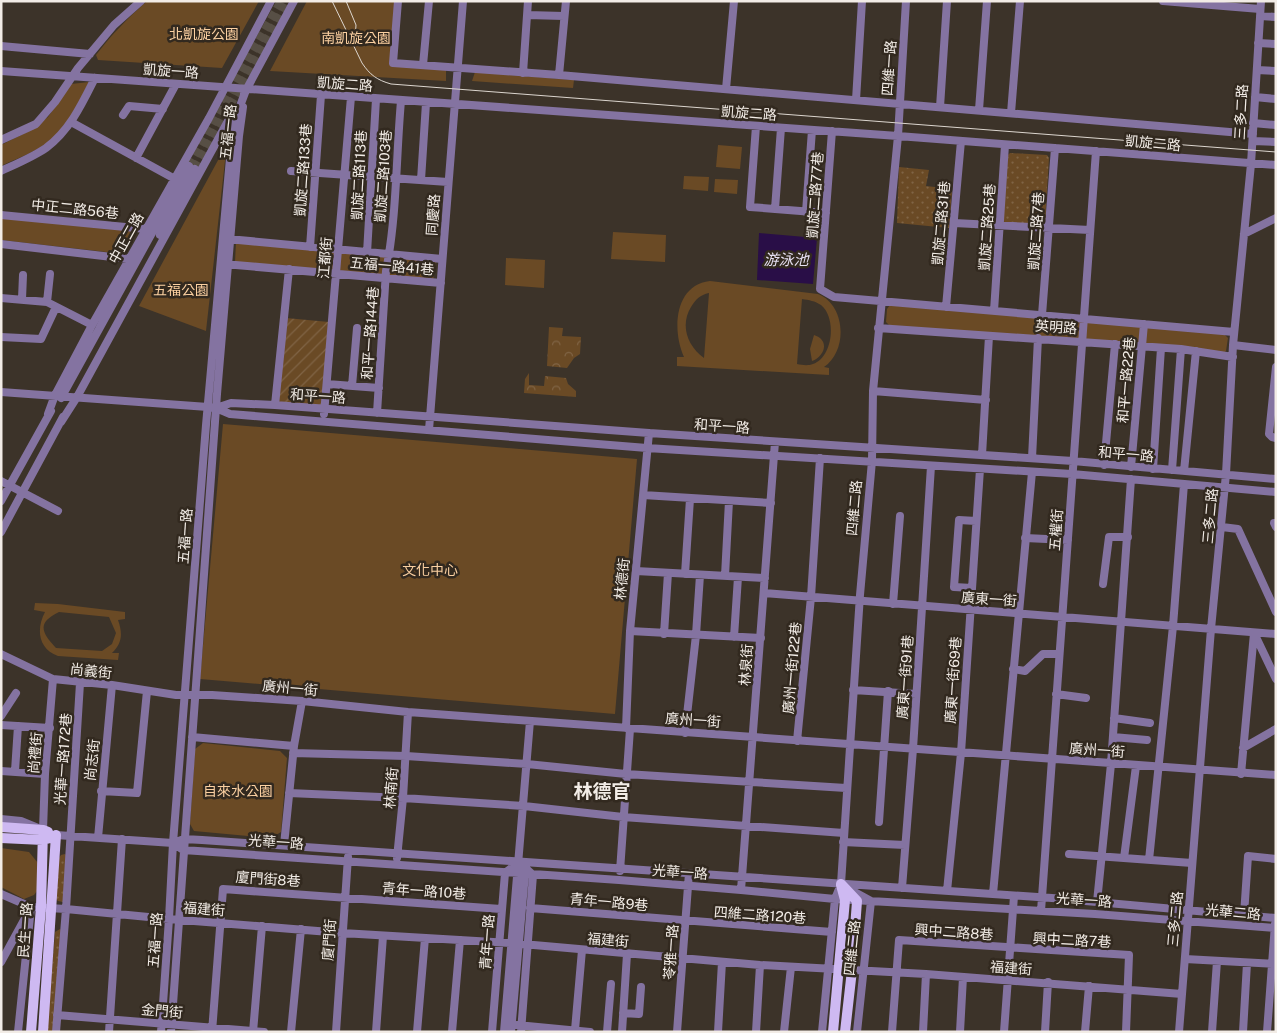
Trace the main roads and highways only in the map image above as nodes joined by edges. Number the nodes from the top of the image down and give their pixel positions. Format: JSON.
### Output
{"nodes":[{"id":1,"x":1,"y":827,"type":"edge"},
{"id":2,"x":43,"y":835,"type":"junction"},
{"id":3,"x":56,"y":835,"type":"joint"},
{"id":4,"x":1,"y":838,"type":"edge"},
{"id":5,"x":31,"y":1032,"type":"edge"},
{"id":6,"x":42,"y":1032,"type":"edge"},
{"id":7,"x":833,"y":1032,"type":"edge"},
{"id":8,"x":845,"y":1032,"type":"edge"}],
"edges":[{"from":1,"to":2,"type":"main road","name":"光華一路"},
{"from":2,"to":3,"type":"main road","name":"光華一路"},
{"from":2,"to":4,"type":"main road","name":"光華一路"},
{"from":2,"to":5,"type":"main road","name":"民生一路"},
{"from":3,"to":6,"type":"main road","name":"民生一路"},
{"from":7,"to":8,"type":"main road","name":"四維二路"}]}
